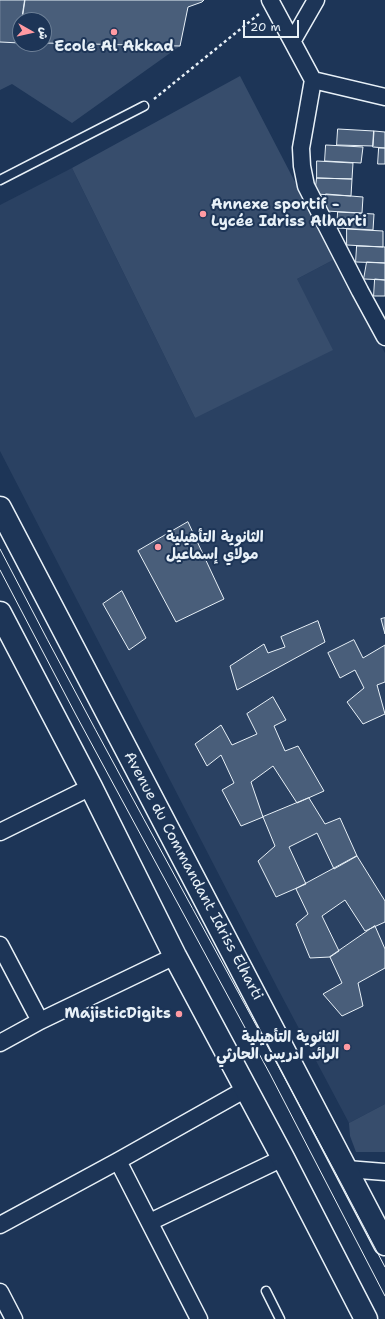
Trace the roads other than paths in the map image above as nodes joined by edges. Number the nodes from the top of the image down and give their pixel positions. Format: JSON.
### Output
{"nodes":[{"id":1,"x":316,"y":0,"type":"edge"},
{"id":2,"x":271,"y":2,"type":"edge"},
{"id":3,"x":293,"y":40,"type":"junction"},
{"id":4,"x":313,"y":80,"type":"junction"},
{"id":5,"x":385,"y":97,"type":"edge"},
{"id":6,"x":144,"y":106,"type":"road end"},
{"id":7,"x":0,"y":180,"type":"edge"},
{"id":8,"x":385,"y":337,"type":"edge"},
{"id":9,"x":0,"y":508,"type":"edge"},
{"id":10,"x":0,"y":614,"type":"edge"},
{"id":11,"x":6,"y":639,"type":"edge"},
{"id":12,"x":91,"y":787,"type":"junction"},
{"id":13,"x":0,"y":832,"type":"edge"},
{"id":14,"x":0,"y":945,"type":"edge"},
{"id":15,"x":175,"y":956,"type":"junction"},
{"id":16,"x":40,"y":1021,"type":"junction"},
{"id":17,"x":0,"y":1043,"type":"edge"},
{"id":18,"x":246,"y":1089,"type":"junction"},
{"id":19,"x":283,"y":1158,"type":"junction"},
{"id":20,"x":118,"y":1161,"type":"junction"},
{"id":21,"x":347,"y":1169,"type":"junction"},
{"id":22,"x":385,"y":1172,"type":"edge"},
{"id":23,"x":150,"y":1222,"type":"junction"},
{"id":24,"x":0,"y":1225,"type":"edge"},
{"id":25,"x":385,"y":1244,"type":"edge"},
{"id":26,"x":266,"y":1291,"type":"dead end"},
{"id":27,"x":0,"y":1292,"type":"edge"},
{"id":28,"x":14,"y":1319,"type":"edge"},
{"id":29,"x":199,"y":1319,"type":"edge"},
{"id":30,"x":280,"y":1319,"type":"edge"},
{"id":31,"x":366,"y":1319,"type":"edge"}],
"edges":[{"from":1,"to":3,"type":"street"},
{"from":2,"to":3,"type":"street"},
{"from":3,"to":4,"type":"street"},
{"from":4,"to":5,"type":"street"},
{"from":4,"to":8,"type":"street"},
{"from":6,"to":7,"type":"lane"},
{"from":9,"to":21,"type":"main road","name":"Avenue du Commandant Idriss Elharti"},
{"from":10,"to":11,"type":"main road"},
{"from":11,"to":12,"type":"main road"},
{"from":12,"to":13,"type":"street"},
{"from":12,"to":15,"type":"main road"},
{"from":14,"to":16,"type":"street"},
{"from":15,"to":16,"type":"street"},
{"from":15,"to":18,"type":"main road"},
{"from":16,"to":17,"type":"street"},
{"from":18,"to":19,"type":"main road"},
{"from":18,"to":20,"type":"street"},
{"from":19,"to":23,"type":"street"},
{"from":19,"to":31,"type":"main road"},
{"from":20,"to":23,"type":"street"},
{"from":20,"to":24,"type":"street"},
{"from":21,"to":22,"type":"street"},
{"from":21,"to":25,"type":"main road","name":"Avenue du Commandant Idriss Elharti"},
{"from":23,"to":29,"type":"street"},
{"from":26,"to":30,"type":"lane"},
{"from":27,"to":28,"type":"street"}]}
